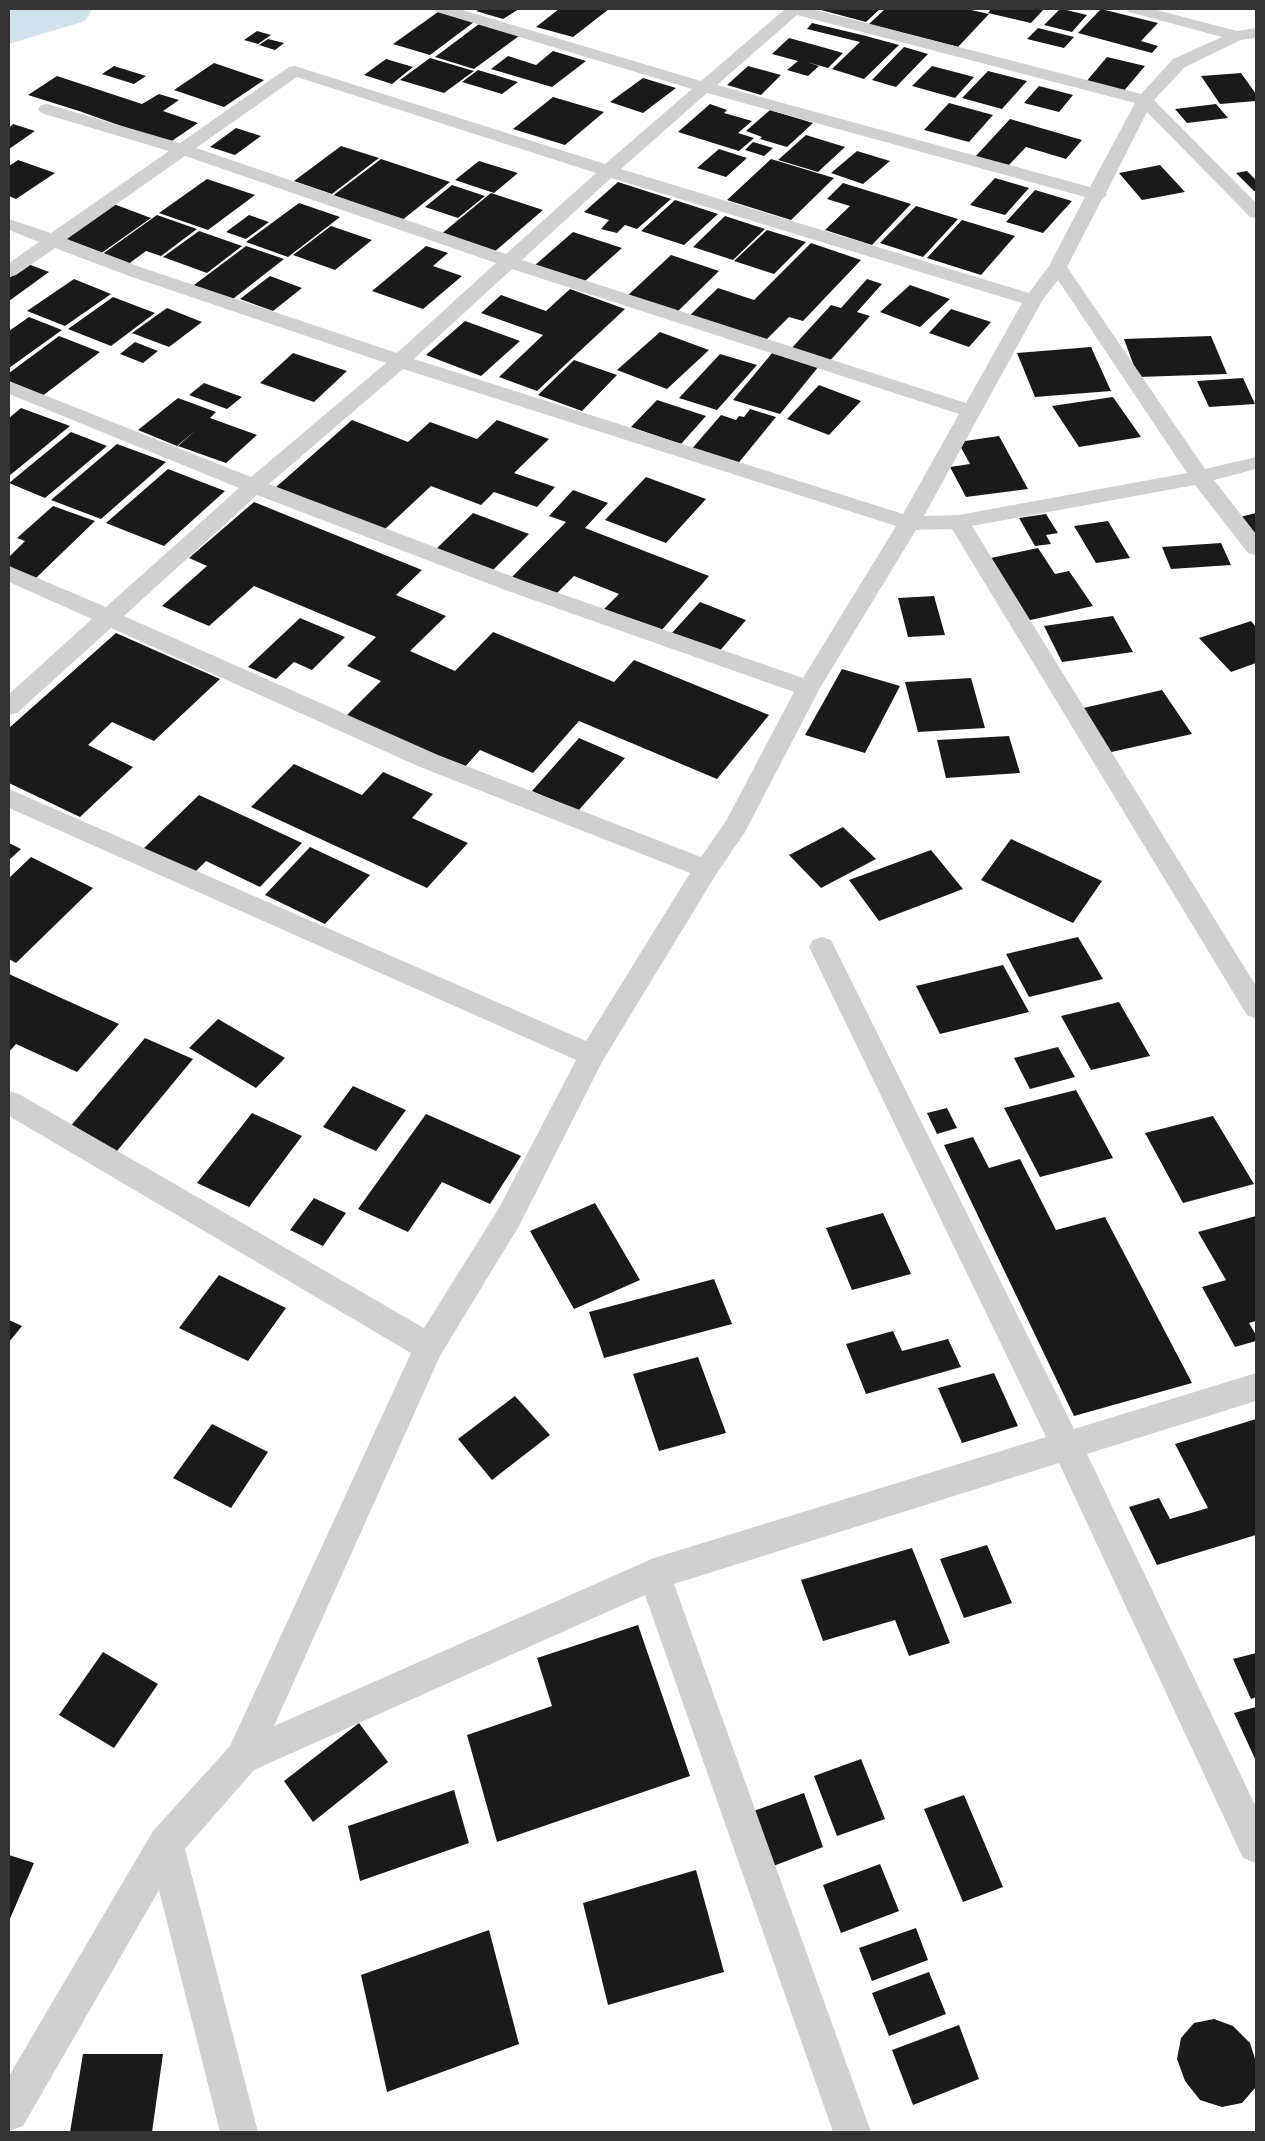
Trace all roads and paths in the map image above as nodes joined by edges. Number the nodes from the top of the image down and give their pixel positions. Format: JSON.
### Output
{"nodes":[{"id":1,"x":443,"y":9,"type":"edge"},
{"id":2,"x":1135,"y":9,"type":"edge"},
{"id":3,"x":1246,"y":34,"type":"edge"},
{"id":4,"x":704,"y":87,"type":"junction"},
{"id":5,"x":1146,"y":100,"type":"junction"},
{"id":6,"x":47,"y":110,"type":"dead end"},
{"id":7,"x":184,"y":150,"type":"junction"},
{"id":8,"x":608,"y":171,"type":"junction"},
{"id":9,"x":1098,"y":195,"type":"junction"},
{"id":10,"x":1256,"y":213,"type":"edge"},
{"id":11,"x":9,"y":224,"type":"edge"},
{"id":12,"x":55,"y":239,"type":"junction"},
{"id":13,"x":510,"y":262,"type":"junction"},
{"id":14,"x":1058,"y":267,"type":"junction"},
{"id":15,"x":9,"y":271,"type":"edge"},
{"id":16,"x":1033,"y":300,"type":"junction"},
{"id":17,"x":400,"y":361,"type":"junction"},
{"id":18,"x":9,"y":387,"type":"edge"},
{"id":19,"x":970,"y":411,"type":"junction"},
{"id":20,"x":1256,"y":463,"type":"edge"},
{"id":21,"x":1200,"y":477,"type":"junction"},
{"id":22,"x":254,"y":486,"type":"junction"},
{"id":23,"x":959,"y":522,"type":"junction"},
{"id":24,"x":909,"y":523,"type":"junction"},
{"id":25,"x":1256,"y":548,"type":"edge"},
{"id":26,"x":9,"y":573,"type":"edge"},
{"id":27,"x":112,"y":617,"type":"junction"},
{"id":28,"x":808,"y":688,"type":"junction"},
{"id":29,"x":9,"y":707,"type":"edge"},
{"id":30,"x":9,"y":798,"type":"edge"},
{"id":31,"x":706,"y":869,"type":"junction"},
{"id":32,"x":822,"y":947,"type":"dead end"},
{"id":33,"x":1256,"y":1008,"type":"edge"},
{"id":34,"x":592,"y":1055,"type":"junction"},
{"id":35,"x":9,"y":1102,"type":"edge"},
{"id":36,"x":429,"y":1347,"type":"junction"},
{"id":37,"x":1256,"y":1387,"type":"edge"},
{"id":38,"x":1067,"y":1447,"type":"junction"},
{"id":39,"x":654,"y":1574,"type":"junction"},
{"id":40,"x":242,"y":1758,"type":"junction"},
{"id":41,"x":166,"y":1844,"type":"junction"},
{"id":42,"x":1256,"y":1845,"type":"edge"},
{"id":43,"x":9,"y":2112,"type":"edge"},
{"id":44,"x":239,"y":2132,"type":"edge"},
{"id":45,"x":852,"y":2132,"type":"edge"}],
"edges":[{"from":1,"to":4,"type":"street"},
{"from":2,"to":3,"type":"street"},
{"from":3,"to":5,"type":"street"},
{"from":4,"to":5,"type":"street"},
{"from":4,"to":8,"type":"street"},
{"from":4,"to":9,"type":"street"},
{"from":5,"to":9,"type":"street"},
{"from":5,"to":10,"type":"street"},
{"from":6,"to":7,"type":"street"},
{"from":7,"to":8,"type":"street"},
{"from":7,"to":12,"type":"street"},
{"from":7,"to":13,"type":"street"},
{"from":8,"to":13,"type":"street"},
{"from":8,"to":16,"type":"street"},
{"from":9,"to":14,"type":"street"},
{"from":11,"to":12,"type":"street"},
{"from":12,"to":15,"type":"street"},
{"from":12,"to":17,"type":"street"},
{"from":13,"to":17,"type":"street"},
{"from":13,"to":19,"type":"street"},
{"from":14,"to":16,"type":"street"},
{"from":14,"to":21,"type":"street"},
{"from":16,"to":19,"type":"street"},
{"from":17,"to":22,"type":"street"},
{"from":17,"to":24,"type":"street"},
{"from":18,"to":22,"type":"street"},
{"from":19,"to":24,"type":"street"},
{"from":20,"to":21,"type":"street"},
{"from":21,"to":23,"type":"street"},
{"from":21,"to":25,"type":"street"},
{"from":22,"to":27,"type":"street"},
{"from":22,"to":28,"type":"street"},
{"from":23,"to":24,"type":"street"},
{"from":23,"to":33,"type":"street"},
{"from":24,"to":28,"type":"street"},
{"from":26,"to":27,"type":"street"},
{"from":27,"to":29,"type":"street"},
{"from":27,"to":31,"type":"street"},
{"from":28,"to":31,"type":"street"},
{"from":30,"to":34,"type":"street"},
{"from":31,"to":34,"type":"street"},
{"from":32,"to":38,"type":"street"},
{"from":34,"to":36,"type":"street"},
{"from":35,"to":36,"type":"street"},
{"from":36,"to":40,"type":"street"},
{"from":37,"to":38,"type":"street"},
{"from":38,"to":39,"type":"street"},
{"from":38,"to":42,"type":"street"},
{"from":39,"to":40,"type":"street"},
{"from":39,"to":45,"type":"street"},
{"from":40,"to":41,"type":"street"},
{"from":41,"to":43,"type":"street"},
{"from":41,"to":44,"type":"street"}]}
